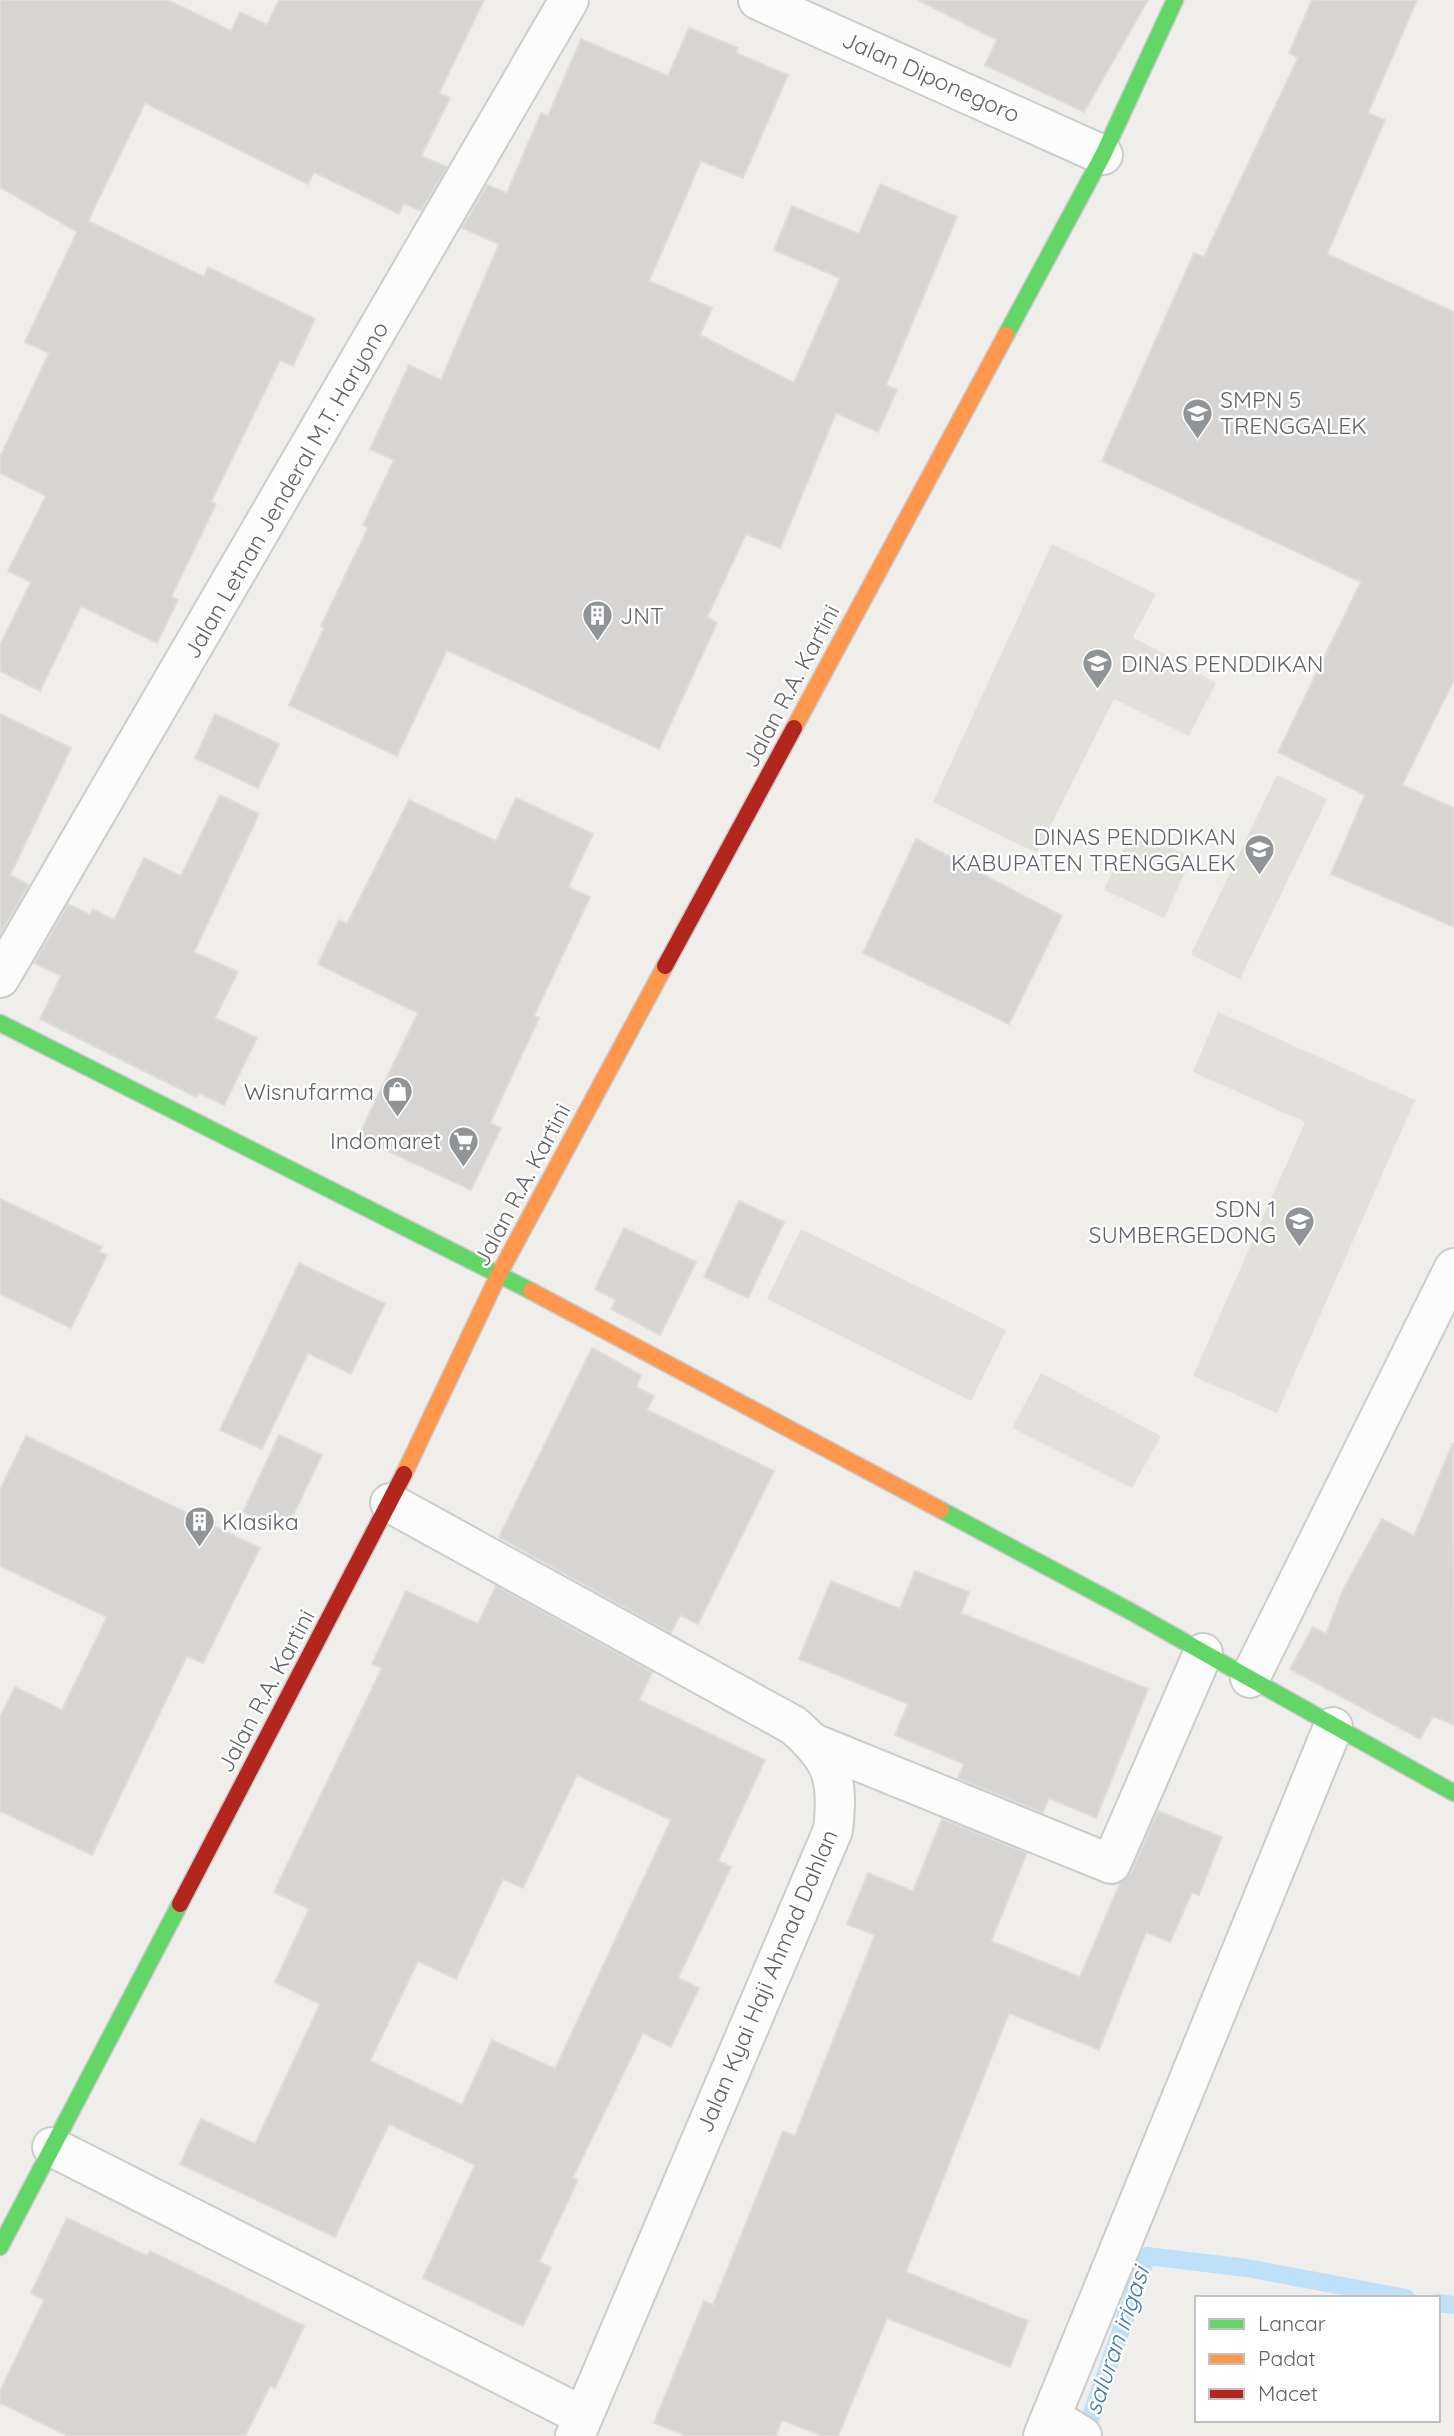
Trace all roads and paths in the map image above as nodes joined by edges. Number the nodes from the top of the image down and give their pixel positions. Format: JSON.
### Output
{"nodes":[{"id":1,"x":569,"y":0,"type":"edge"},
{"id":2,"x":758,"y":0,"type":"edge"},
{"id":3,"x":1175,"y":0,"type":"edge"},
{"id":4,"x":1103,"y":155,"type":"junction"},
{"id":5,"x":0,"y":978,"type":"edge"},
{"id":6,"x":0,"y":1023,"type":"edge"},
{"id":7,"x":1454,"y":1268,"type":"edge"},
{"id":8,"x":499,"y":1274,"type":"junction"},
{"id":9,"x":390,"y":1503,"type":"junction"},
{"id":10,"x":1203,"y":1653,"type":"junction"},
{"id":11,"x":1250,"y":1678,"type":"junction"},
{"id":12,"x":1333,"y":1727,"type":"junction"},
{"id":13,"x":813,"y":1743,"type":"junction"},
{"id":14,"x":1454,"y":1793,"type":"edge"},
{"id":15,"x":52,"y":2147,"type":"junction"},
{"id":16,"x":0,"y":2247,"type":"edge"},
{"id":17,"x":579,"y":2426,"type":"edge"},
{"id":18,"x":1061,"y":2429,"type":"edge"}],
"edges":[{"from":1,"to":5,"type":"street","name":"Jalan Letnan Jenderal M.T. Haryono"},
{"from":2,"to":4,"type":"street","name":"Jalan Diponegoro"},
{"from":3,"to":4,"type":"street","name":"Jalan R.A. Kartini"},
{"from":4,"to":8,"type":"street","name":"Jalan R.A. Kartini"},
{"from":6,"to":8,"type":"street"},
{"from":7,"to":11,"type":"street"},
{"from":8,"to":9,"type":"street","name":"Jalan R.A. Kartini"},
{"from":8,"to":10,"type":"street"},
{"from":9,"to":13,"type":"street","name":"Jalan Kyai Haji Ahmad Dahlan"},
{"from":9,"to":15,"type":"street","name":"Jalan R.A. Kartini"},
{"from":10,"to":11,"type":"street"},
{"from":10,"to":13,"type":"street"},
{"from":11,"to":12,"type":"street"},
{"from":12,"to":14,"type":"street"},
{"from":12,"to":18,"type":"street"},
{"from":13,"to":17,"type":"street","name":"Jalan Kyai Haji Ahmad Dahlan"},
{"from":15,"to":16,"type":"street","name":"Jalan R.A. Kartini"},
{"from":15,"to":17,"type":"street"}]}
